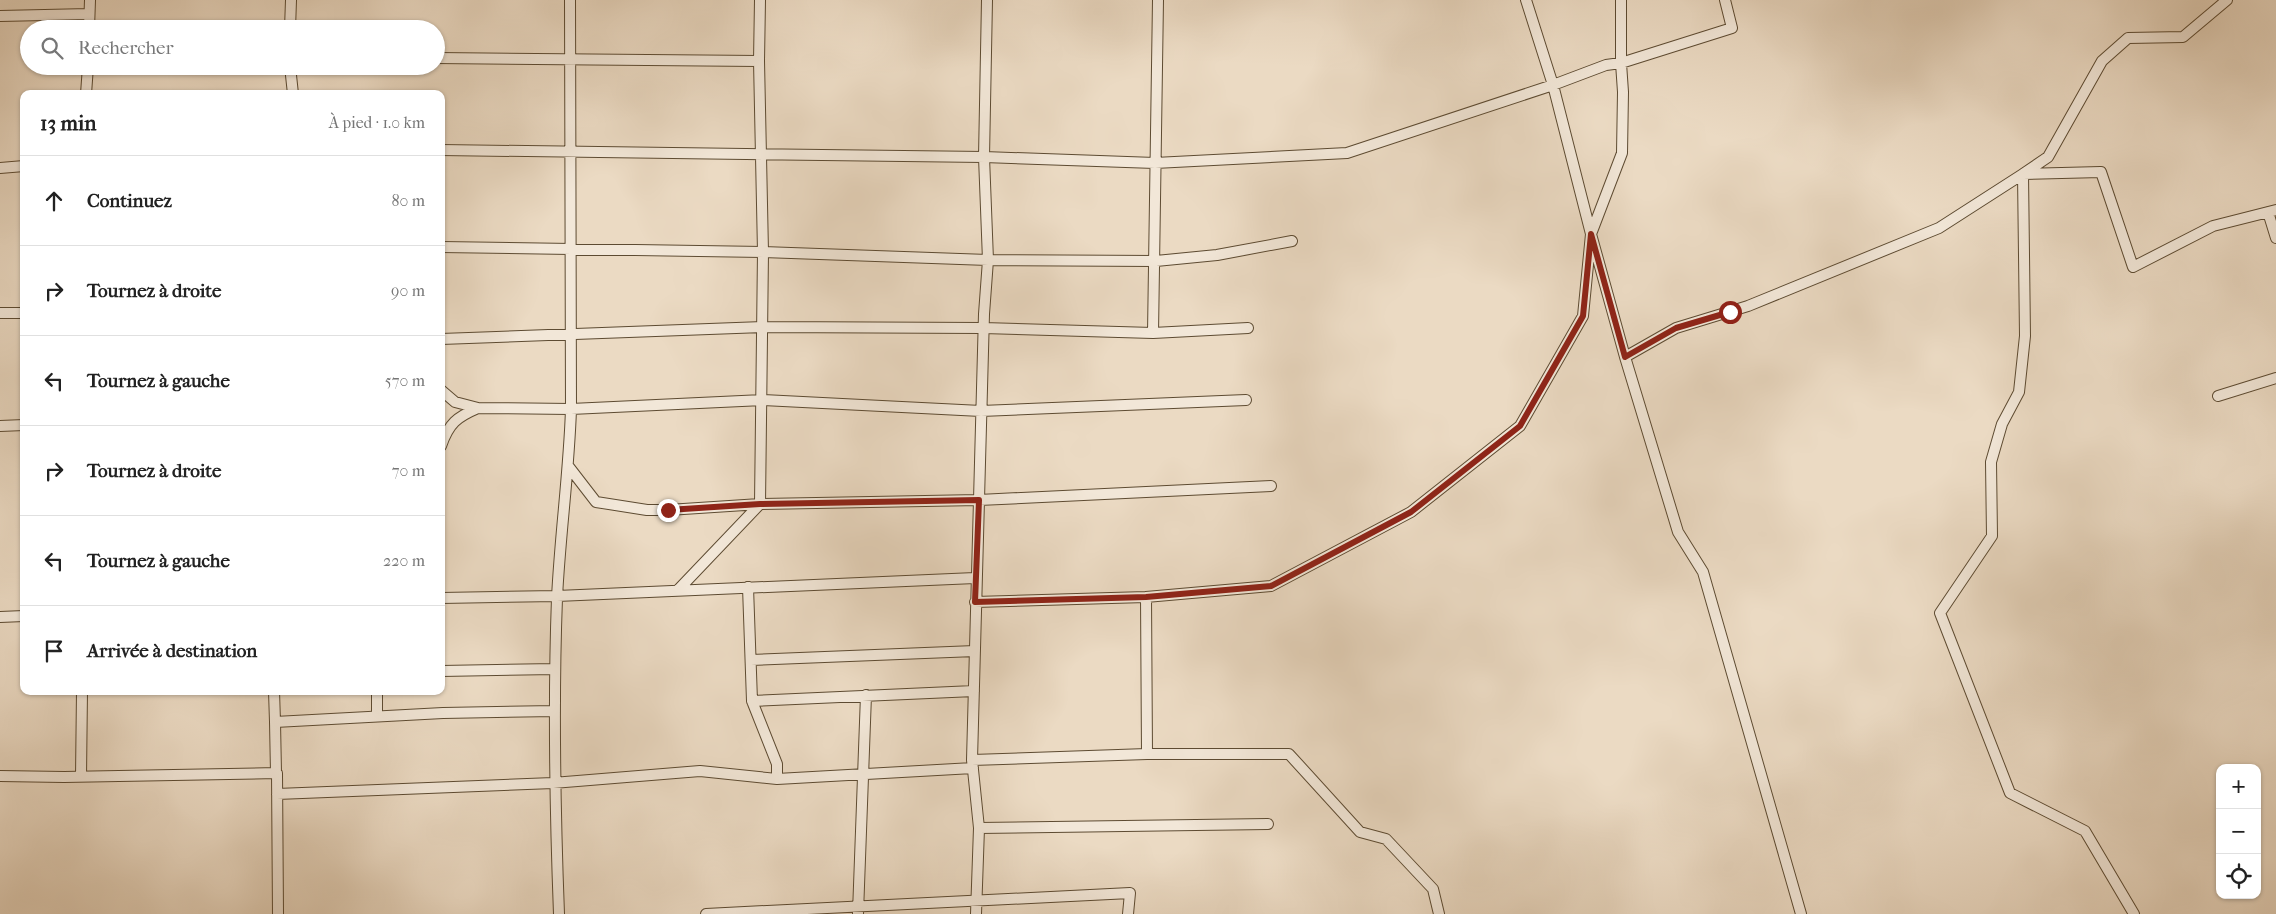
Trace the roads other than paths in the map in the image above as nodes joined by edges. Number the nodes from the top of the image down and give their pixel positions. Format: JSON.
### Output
{"nodes":[{"id":1,"x":90,"y":0,"type":"edge"},
{"id":2,"x":291,"y":0,"type":"edge"},
{"id":3,"x":570,"y":0,"type":"edge"},
{"id":4,"x":760,"y":0,"type":"edge"},
{"id":5,"x":988,"y":0,"type":"edge"},
{"id":6,"x":1158,"y":0,"type":"edge"},
{"id":7,"x":1526,"y":0,"type":"edge"},
{"id":8,"x":1622,"y":0,"type":"edge"},
{"id":9,"x":1726,"y":0,"type":"edge"},
{"id":10,"x":2227,"y":0,"type":"edge"},
{"id":11,"x":89,"y":14,"type":"junction"},
{"id":12,"x":0,"y":16,"type":"edge"},
{"id":13,"x":89,"y":20,"type":"edge"},
{"id":14,"x":290,"y":20,"type":"edge"},
{"id":15,"x":445,"y":58,"type":"edge"},
{"id":16,"x":569,"y":58,"type":"junction"},
{"id":17,"x":759,"y":61,"type":"junction"},
{"id":18,"x":1620,"y":63,"type":"junction"},
{"id":19,"x":87,"y":75,"type":"edge"},
{"id":20,"x":291,"y":75,"type":"edge"},
{"id":21,"x":1553,"y":85,"type":"junction"},
{"id":22,"x":86,"y":90,"type":"edge"},
{"id":23,"x":293,"y":90,"type":"edge"},
{"id":24,"x":445,"y":150,"type":"edge"},
{"id":25,"x":572,"y":151,"type":"junction"},
{"id":26,"x":761,"y":155,"type":"junction"},
{"id":27,"x":984,"y":157,"type":"junction"},
{"id":28,"x":1155,"y":164,"type":"junction"},
{"id":29,"x":20,"y":166,"type":"edge"},
{"id":30,"x":0,"y":168,"type":"edge"},
{"id":31,"x":2023,"y":174,"type":"junction"},
{"id":32,"x":2272,"y":211,"type":"edge"},
{"id":33,"x":1591,"y":234,"type":"junction"},
{"id":34,"x":2276,"y":238,"type":"edge"},
{"id":35,"x":1292,"y":241,"type":"dead end"},
{"id":36,"x":445,"y":247,"type":"edge"},
{"id":37,"x":572,"y":250,"type":"junction"},
{"id":38,"x":763,"y":252,"type":"junction"},
{"id":39,"x":988,"y":260,"type":"junction"},
{"id":40,"x":1156,"y":261,"type":"junction"},
{"id":41,"x":0,"y":313,"type":"edge"},
{"id":42,"x":20,"y":313,"type":"edge"},
{"id":43,"x":763,"y":327,"type":"junction"},
{"id":44,"x":983,"y":328,"type":"junction"},
{"id":45,"x":1248,"y":328,"type":"dead end"},
{"id":46,"x":572,"y":333,"type":"junction"},
{"id":47,"x":1154,"y":333,"type":"junction"},
{"id":48,"x":445,"y":339,"type":"edge"},
{"id":49,"x":1625,"y":357,"type":"junction"},
{"id":50,"x":2276,"y":378,"type":"edge"},
{"id":51,"x":445,"y":393,"type":"edge"},
{"id":52,"x":2218,"y":396,"type":"dead end"},
{"id":53,"x":763,"y":400,"type":"junction"},
{"id":54,"x":1246,"y":400,"type":"dead end"},
{"id":55,"x":478,"y":408,"type":"junction"},
{"id":56,"x":571,"y":409,"type":"junction"},
{"id":57,"x":981,"y":412,"type":"junction"},
{"id":58,"x":20,"y":424,"type":"edge"},
{"id":59,"x":0,"y":426,"type":"edge"},
{"id":60,"x":445,"y":435,"type":"edge"},
{"id":61,"x":569,"y":468,"type":"junction"},
{"id":62,"x":1271,"y":486,"type":"dead end"},
{"id":63,"x":979,"y":500,"type":"junction"},
{"id":64,"x":760,"y":504,"type":"junction"},
{"id":65,"x":975,"y":578,"type":"junction"},
{"id":66,"x":748,"y":587,"type":"junction"},
{"id":67,"x":678,"y":590,"type":"junction"},
{"id":68,"x":557,"y":596,"type":"junction"},
{"id":69,"x":1146,"y":597,"type":"junction"},
{"id":70,"x":445,"y":598,"type":"edge"},
{"id":71,"x":975,"y":602,"type":"junction"},
{"id":72,"x":20,"y":616,"type":"edge"},
{"id":73,"x":0,"y":617,"type":"edge"},
{"id":74,"x":975,"y":651,"type":"junction"},
{"id":75,"x":751,"y":660,"type":"junction"},
{"id":76,"x":555,"y":669,"type":"junction"},
{"id":77,"x":445,"y":671,"type":"edge"},
{"id":78,"x":974,"y":691,"type":"junction"},
{"id":79,"x":82,"y":695,"type":"edge"},
{"id":80,"x":274,"y":695,"type":"edge"},
{"id":81,"x":377,"y":695,"type":"edge"},
{"id":82,"x":866,"y":695,"type":"junction"},
{"id":83,"x":752,"y":701,"type":"junction"},
{"id":84,"x":555,"y":711,"type":"junction"},
{"id":85,"x":377,"y":716,"type":"junction"},
{"id":86,"x":275,"y":722,"type":"junction"},
{"id":87,"x":1147,"y":754,"type":"junction"},
{"id":88,"x":973,"y":764,"type":"junction"},
{"id":89,"x":276,"y":773,"type":"junction"},
{"id":90,"x":865,"y":775,"type":"junction"},
{"id":91,"x":0,"y":776,"type":"edge"},
{"id":92,"x":81,"y":777,"type":"junction"},
{"id":93,"x":777,"y":779,"type":"junction"},
{"id":94,"x":554,"y":782,"type":"junction"},
{"id":95,"x":277,"y":794,"type":"junction"},
{"id":96,"x":1268,"y":824,"type":"dead end"},
{"id":97,"x":979,"y":828,"type":"junction"},
{"id":98,"x":975,"y":899,"type":"junction"},
{"id":99,"x":858,"y":911,"type":"edge"},
{"id":100,"x":278,"y":914,"type":"edge"},
{"id":101,"x":559,"y":914,"type":"edge"},
{"id":102,"x":706,"y":914,"type":"edge"},
{"id":103,"x":976,"y":914,"type":"edge"},
{"id":104,"x":1128,"y":914,"type":"edge"},
{"id":105,"x":1439,"y":914,"type":"edge"},
{"id":106,"x":1801,"y":914,"type":"edge"},
{"id":107,"x":2134,"y":914,"type":"edge"}],
"edges":[{"from":1,"to":11,"type":"street"},
{"from":2,"to":14,"type":"street"},
{"from":3,"to":16,"type":"street"},
{"from":4,"to":17,"type":"street"},
{"from":5,"to":27,"type":"street"},
{"from":6,"to":28,"type":"street"},
{"from":7,"to":21,"type":"street"},
{"from":8,"to":18,"type":"street"},
{"from":9,"to":18,"type":"street"},
{"from":10,"to":31,"type":"street"},
{"from":11,"to":12,"type":"street"},
{"from":11,"to":13,"type":"street"},
{"from":15,"to":16,"type":"street"},
{"from":16,"to":17,"type":"street"},
{"from":16,"to":25,"type":"street"},
{"from":17,"to":26,"type":"street"},
{"from":18,"to":21,"type":"street"},
{"from":18,"to":33,"type":"street"},
{"from":19,"to":22,"type":"street"},
{"from":20,"to":23,"type":"street"},
{"from":21,"to":28,"type":"street"},
{"from":21,"to":33,"type":"street"},
{"from":24,"to":25,"type":"street"},
{"from":25,"to":26,"type":"street"},
{"from":25,"to":37,"type":"street"},
{"from":26,"to":27,"type":"street"},
{"from":26,"to":38,"type":"street"},
{"from":27,"to":28,"type":"street"},
{"from":27,"to":39,"type":"street"},
{"from":28,"to":40,"type":"street"},
{"from":29,"to":30,"type":"street"},
{"from":31,"to":32,"type":"street"},
{"from":31,"to":49,"type":"street"},
{"from":31,"to":107,"type":"street"},
{"from":32,"to":34,"type":"street"},
{"from":33,"to":49,"type":"street"},
{"from":33,"to":69,"type":"street"},
{"from":35,"to":40,"type":"street"},
{"from":36,"to":37,"type":"street"},
{"from":37,"to":38,"type":"street"},
{"from":37,"to":46,"type":"street"},
{"from":38,"to":39,"type":"street"},
{"from":38,"to":43,"type":"street"},
{"from":39,"to":40,"type":"street"},
{"from":39,"to":44,"type":"street"},
{"from":40,"to":47,"type":"street"},
{"from":41,"to":42,"type":"street"},
{"from":43,"to":44,"type":"street"},
{"from":43,"to":46,"type":"street"},
{"from":43,"to":53,"type":"street"},
{"from":44,"to":47,"type":"street"},
{"from":44,"to":57,"type":"street"},
{"from":45,"to":47,"type":"street"},
{"from":46,"to":48,"type":"street"},
{"from":46,"to":56,"type":"street"},
{"from":49,"to":106,"type":"street"},
{"from":50,"to":52,"type":"street"},
{"from":51,"to":55,"type":"street"},
{"from":53,"to":56,"type":"street"},
{"from":53,"to":57,"type":"street"},
{"from":53,"to":64,"type":"street"},
{"from":54,"to":57,"type":"street"},
{"from":55,"to":56,"type":"street"},
{"from":55,"to":60,"type":"street"},
{"from":56,"to":61,"type":"street"},
{"from":57,"to":63,"type":"street"},
{"from":58,"to":59,"type":"street"},
{"from":61,"to":64,"type":"street"},
{"from":61,"to":68,"type":"street"},
{"from":62,"to":63,"type":"street"},
{"from":63,"to":64,"type":"street"},
{"from":63,"to":65,"type":"street"},
{"from":64,"to":67,"type":"street"},
{"from":65,"to":66,"type":"street"},
{"from":65,"to":71,"type":"street"},
{"from":66,"to":67,"type":"street"},
{"from":66,"to":75,"type":"street"},
{"from":67,"to":68,"type":"street"},
{"from":68,"to":70,"type":"street"},
{"from":68,"to":76,"type":"street"},
{"from":69,"to":71,"type":"street"},
{"from":69,"to":87,"type":"street"},
{"from":71,"to":74,"type":"street"},
{"from":72,"to":73,"type":"street"},
{"from":74,"to":75,"type":"street"},
{"from":74,"to":78,"type":"street"},
{"from":75,"to":83,"type":"street"},
{"from":76,"to":77,"type":"street"},
{"from":76,"to":84,"type":"street"},
{"from":78,"to":82,"type":"street"},
{"from":78,"to":88,"type":"street"},
{"from":79,"to":92,"type":"street"},
{"from":80,"to":86,"type":"street"},
{"from":81,"to":85,"type":"street"},
{"from":82,"to":83,"type":"street"},
{"from":82,"to":90,"type":"street"},
{"from":83,"to":93,"type":"street"},
{"from":84,"to":85,"type":"street"},
{"from":84,"to":94,"type":"street"},
{"from":85,"to":86,"type":"street"},
{"from":86,"to":89,"type":"street"},
{"from":87,"to":88,"type":"street"},
{"from":87,"to":105,"type":"street"},
{"from":88,"to":90,"type":"street"},
{"from":88,"to":97,"type":"street"},
{"from":89,"to":92,"type":"street"},
{"from":89,"to":95,"type":"street"},
{"from":90,"to":93,"type":"street"},
{"from":90,"to":99,"type":"street"},
{"from":91,"to":92,"type":"street"},
{"from":93,"to":94,"type":"street"},
{"from":94,"to":95,"type":"street"},
{"from":94,"to":101,"type":"street"},
{"from":95,"to":100,"type":"street"},
{"from":96,"to":97,"type":"street"},
{"from":97,"to":98,"type":"street"},
{"from":98,"to":99,"type":"street"},
{"from":98,"to":103,"type":"street"},
{"from":98,"to":104,"type":"street"},
{"from":99,"to":102,"type":"street"}]}
